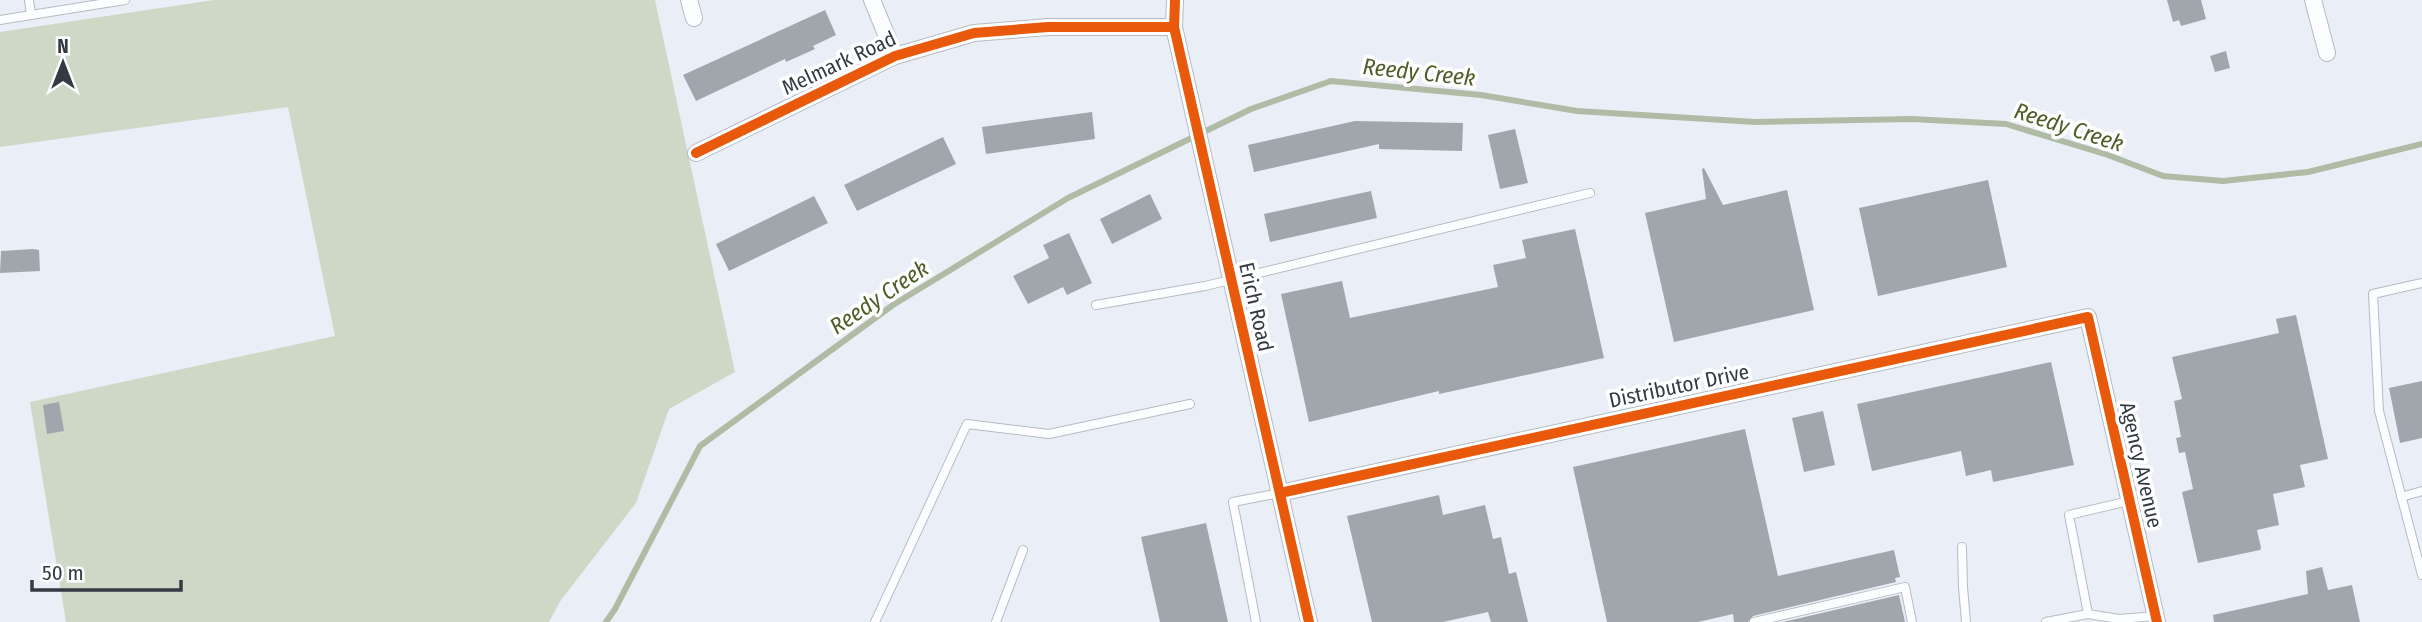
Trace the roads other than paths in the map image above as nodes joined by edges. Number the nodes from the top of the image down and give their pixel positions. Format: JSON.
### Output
{"nodes":[{"id":1,"x":29,"y":0,"type":"edge"},
{"id":2,"x":125,"y":0,"type":"edge"},
{"id":3,"x":690,"y":0,"type":"edge"},
{"id":4,"x":872,"y":0,"type":"edge"},
{"id":5,"x":1175,"y":0,"type":"edge"},
{"id":6,"x":2313,"y":0,"type":"edge"},
{"id":7,"x":31,"y":15,"type":"junction"},
{"id":8,"x":694,"y":18,"type":"dead end"},
{"id":9,"x":0,"y":20,"type":"edge"},
{"id":10,"x":1174,"y":27,"type":"junction"},
{"id":11,"x":2328,"y":53,"type":"dead end"},
{"id":12,"x":895,"y":56,"type":"junction"},
{"id":13,"x":696,"y":153,"type":"dead end"},
{"id":14,"x":1590,"y":193,"type":"dead end"},
{"id":15,"x":1230,"y":280,"type":"junction"},
{"id":16,"x":2422,"y":283,"type":"edge"},
{"id":17,"x":1096,"y":305,"type":"dead end"},
{"id":18,"x":2088,"y":317,"type":"joint"},
{"id":19,"x":1190,"y":404,"type":"dead end"},
{"id":20,"x":2422,"y":491,"type":"edge"},
{"id":21,"x":1279,"y":493,"type":"junction"},
{"id":22,"x":2401,"y":496,"type":"junction"},
{"id":23,"x":2129,"y":501,"type":"junction"},
{"id":24,"x":1962,"y":547,"type":"dead end"},
{"id":25,"x":1023,"y":550,"type":"dead end"},
{"id":26,"x":2422,"y":575,"type":"edge"},
{"id":27,"x":2088,"y":614,"type":"junction"},
{"id":28,"x":2156,"y":619,"type":"edge"},
{"id":29,"x":2119,"y":620,"type":"edge"},
{"id":30,"x":875,"y":622,"type":"edge"},
{"id":31,"x":996,"y":622,"type":"edge"},
{"id":32,"x":1256,"y":622,"type":"edge"},
{"id":33,"x":1308,"y":622,"type":"edge"},
{"id":34,"x":1754,"y":622,"type":"edge"},
{"id":35,"x":1912,"y":622,"type":"edge"},
{"id":36,"x":1966,"y":622,"type":"edge"},
{"id":37,"x":2046,"y":622,"type":"edge"}],
"edges":[{"from":1,"to":7,"type":"lane"},
{"from":2,"to":7,"type":"lane"},
{"from":3,"to":8,"type":"street"},
{"from":4,"to":12,"type":"street"},
{"from":5,"to":10,"type":"street","name":"Erich Road"},
{"from":6,"to":11,"type":"street"},
{"from":7,"to":9,"type":"lane"},
{"from":10,"to":12,"type":"street","name":"Melmark Road"},
{"from":10,"to":15,"type":"street","name":"Erich Road"},
{"from":12,"to":13,"type":"street","name":"Melmark Road"},
{"from":14,"to":15,"type":"lane"},
{"from":15,"to":17,"type":"lane"},
{"from":15,"to":21,"type":"street","name":"Erich Road"},
{"from":16,"to":22,"type":"lane"},
{"from":18,"to":21,"type":"street","name":"Distributor Drive"},
{"from":18,"to":23,"type":"street","name":"Agency Avenue"},
{"from":19,"to":30,"type":"lane"},
{"from":20,"to":22,"type":"lane"},
{"from":21,"to":32,"type":"lane"},
{"from":21,"to":33,"type":"street","name":"Erich Road"},
{"from":22,"to":26,"type":"lane"},
{"from":23,"to":27,"type":"lane"},
{"from":23,"to":28,"type":"street","name":"Agency Avenue"},
{"from":24,"to":36,"type":"lane"},
{"from":25,"to":31,"type":"lane"},
{"from":27,"to":29,"type":"lane"},
{"from":27,"to":37,"type":"lane"},
{"from":28,"to":29,"type":"lane"},
{"from":34,"to":35,"type":"lane"}]}
